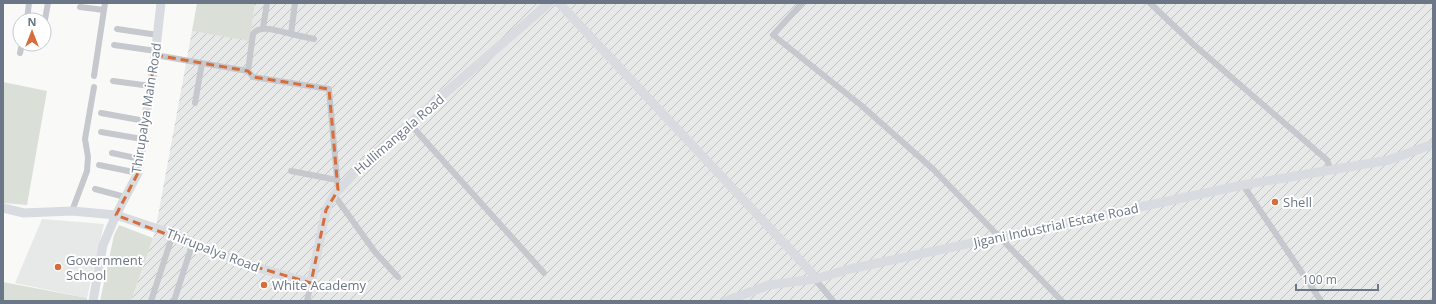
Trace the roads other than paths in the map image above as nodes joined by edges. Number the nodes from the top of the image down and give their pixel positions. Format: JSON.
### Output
{"nodes":[{"id":1,"x":105,"y":3,"type":"edge"},
{"id":2,"x":161,"y":3,"type":"edge"},
{"id":3,"x":267,"y":3,"type":"edge"},
{"id":4,"x":295,"y":3,"type":"edge"},
{"id":5,"x":549,"y":3,"type":"edge"},
{"id":6,"x":559,"y":3,"type":"edge"},
{"id":7,"x":802,"y":3,"type":"edge"},
{"id":8,"x":1150,"y":3,"type":"edge"},
{"id":9,"x":80,"y":7,"type":"dead end"},
{"id":10,"x":104,"y":10,"type":"junction"},
{"id":11,"x":263,"y":28,"type":"junction"},
{"id":12,"x":118,"y":29,"type":"dead end"},
{"id":13,"x":292,"y":34,"type":"junction"},
{"id":14,"x":158,"y":35,"type":"junction"},
{"id":15,"x":314,"y":39,"type":"dead end"},
{"id":16,"x":114,"y":45,"type":"dead end"},
{"id":17,"x":156,"y":53,"type":"junction"},
{"id":18,"x":202,"y":63,"type":"junction"},
{"id":19,"x":248,"y":71,"type":"junction"},
{"id":20,"x":94,"y":76,"type":"dead end"},
{"id":21,"x":113,"y":81,"type":"dead end"},
{"id":22,"x":151,"y":86,"type":"junction"},
{"id":23,"x":94,"y":87,"type":"dead end"},
{"id":24,"x":195,"y":103,"type":"dead end"},
{"id":25,"x":101,"y":113,"type":"dead end"},
{"id":26,"x":144,"y":121,"type":"junction"},
{"id":27,"x":410,"y":124,"type":"junction"},
{"id":28,"x":101,"y":132,"type":"dead end"},
{"id":29,"x":142,"y":140,"type":"junction"},
{"id":30,"x":1433,"y":144,"type":"edge"},
{"id":31,"x":112,"y":153,"type":"dead end"},
{"id":32,"x":140,"y":159,"type":"junction"},
{"id":33,"x":100,"y":165,"type":"dead end"},
{"id":34,"x":1331,"y":170,"type":"junction"},
{"id":35,"x":291,"y":171,"type":"dead end"},
{"id":36,"x":138,"y":173,"type":"junction"},
{"id":37,"x":337,"y":180,"type":"junction"},
{"id":38,"x":1243,"y":185,"type":"junction"},
{"id":39,"x":95,"y":189,"type":"dead end"},
{"id":40,"x":336,"y":193,"type":"junction"},
{"id":41,"x":125,"y":197,"type":"junction"},
{"id":42,"x":3,"y":208,"type":"edge"},
{"id":43,"x":72,"y":211,"type":"junction"},
{"id":44,"x":116,"y":214,"type":"junction"},
{"id":45,"x":173,"y":234,"type":"junction"},
{"id":46,"x":1001,"y":237,"type":"junction"},
{"id":47,"x":193,"y":242,"type":"junction"},
{"id":48,"x":544,"y":273,"type":"dead end"},
{"id":49,"x":813,"y":276,"type":"junction"},
{"id":50,"x":398,"y":277,"type":"dead end"},
{"id":51,"x":311,"y":283,"type":"junction"},
{"id":52,"x":93,"y":301,"type":"edge"},
{"id":53,"x":151,"y":301,"type":"edge"},
{"id":54,"x":174,"y":301,"type":"edge"},
{"id":55,"x":307,"y":301,"type":"edge"},
{"id":56,"x":726,"y":301,"type":"edge"},
{"id":57,"x":833,"y":301,"type":"edge"},
{"id":58,"x":1062,"y":301,"type":"edge"},
{"id":59,"x":1321,"y":301,"type":"edge"}],
"edges":[{"from":1,"to":10,"type":"street"},
{"from":2,"to":14,"type":"street","name":"Thirupalya Main Road"},
{"from":3,"to":11,"type":"street"},
{"from":4,"to":13,"type":"street"},
{"from":5,"to":27,"type":"street","name":"Hullimangala Road"},
{"from":6,"to":49,"type":"street"},
{"from":7,"to":46,"type":"street"},
{"from":8,"to":34,"type":"street"},
{"from":9,"to":10,"type":"street"},
{"from":10,"to":20,"type":"street"},
{"from":11,"to":13,"type":"street"},
{"from":11,"to":19,"type":"street"},
{"from":12,"to":14,"type":"street"},
{"from":13,"to":15,"type":"street"},
{"from":14,"to":17,"type":"street","name":"Thirupalya Main Road"},
{"from":16,"to":17,"type":"street"},
{"from":17,"to":18,"type":"street"},
{"from":17,"to":22,"type":"street","name":"Thirupalya Main Road"},
{"from":18,"to":19,"type":"street"},
{"from":18,"to":24,"type":"street"},
{"from":19,"to":37,"type":"street"},
{"from":21,"to":22,"type":"street"},
{"from":22,"to":26,"type":"street","name":"Thirupalya Main Road"},
{"from":23,"to":43,"type":"street"},
{"from":25,"to":26,"type":"street"},
{"from":26,"to":29,"type":"street","name":"Thirupalya Main Road"},
{"from":27,"to":40,"type":"street","name":"Hullimangala Road"},
{"from":27,"to":48,"type":"street"},
{"from":28,"to":29,"type":"street"},
{"from":29,"to":32,"type":"street","name":"Thirupalya Main Road"},
{"from":30,"to":34,"type":"street","name":"Jigani Industrial Estate Road"},
{"from":31,"to":32,"type":"street"},
{"from":32,"to":36,"type":"street","name":"Thirupalya Main Road"},
{"from":33,"to":36,"type":"street"},
{"from":34,"to":38,"type":"street","name":"Jigani Industrial Estate Road"},
{"from":35,"to":37,"type":"street"},
{"from":36,"to":41,"type":"street","name":"Thirupalya Main Road"},
{"from":37,"to":40,"type":"street"},
{"from":38,"to":46,"type":"street","name":"Jigani Industrial Estate Road"},
{"from":38,"to":59,"type":"street"},
{"from":39,"to":41,"type":"street"},
{"from":40,"to":50,"type":"street"},
{"from":40,"to":51,"type":"street","name":"Hullimangala Road"},
{"from":41,"to":44,"type":"street","name":"Thirupalya Main Road"},
{"from":42,"to":43,"type":"street"},
{"from":43,"to":44,"type":"street"},
{"from":44,"to":45,"type":"street","name":"Thirupalya Road"},
{"from":44,"to":52,"type":"street","name":"Thirupalya Main Road"},
{"from":45,"to":47,"type":"street","name":"Thirupalya Road"},
{"from":45,"to":53,"type":"street"},
{"from":46,"to":49,"type":"street","name":"Jigani Industrial Estate Road"},
{"from":46,"to":58,"type":"street"},
{"from":47,"to":51,"type":"street","name":"Thirupalya Road"},
{"from":47,"to":54,"type":"street"},
{"from":49,"to":56,"type":"street","name":"Jigani Industrial Estate Road"},
{"from":49,"to":57,"type":"street"},
{"from":51,"to":55,"type":"street","name":"Hullimangala Road"}]}
